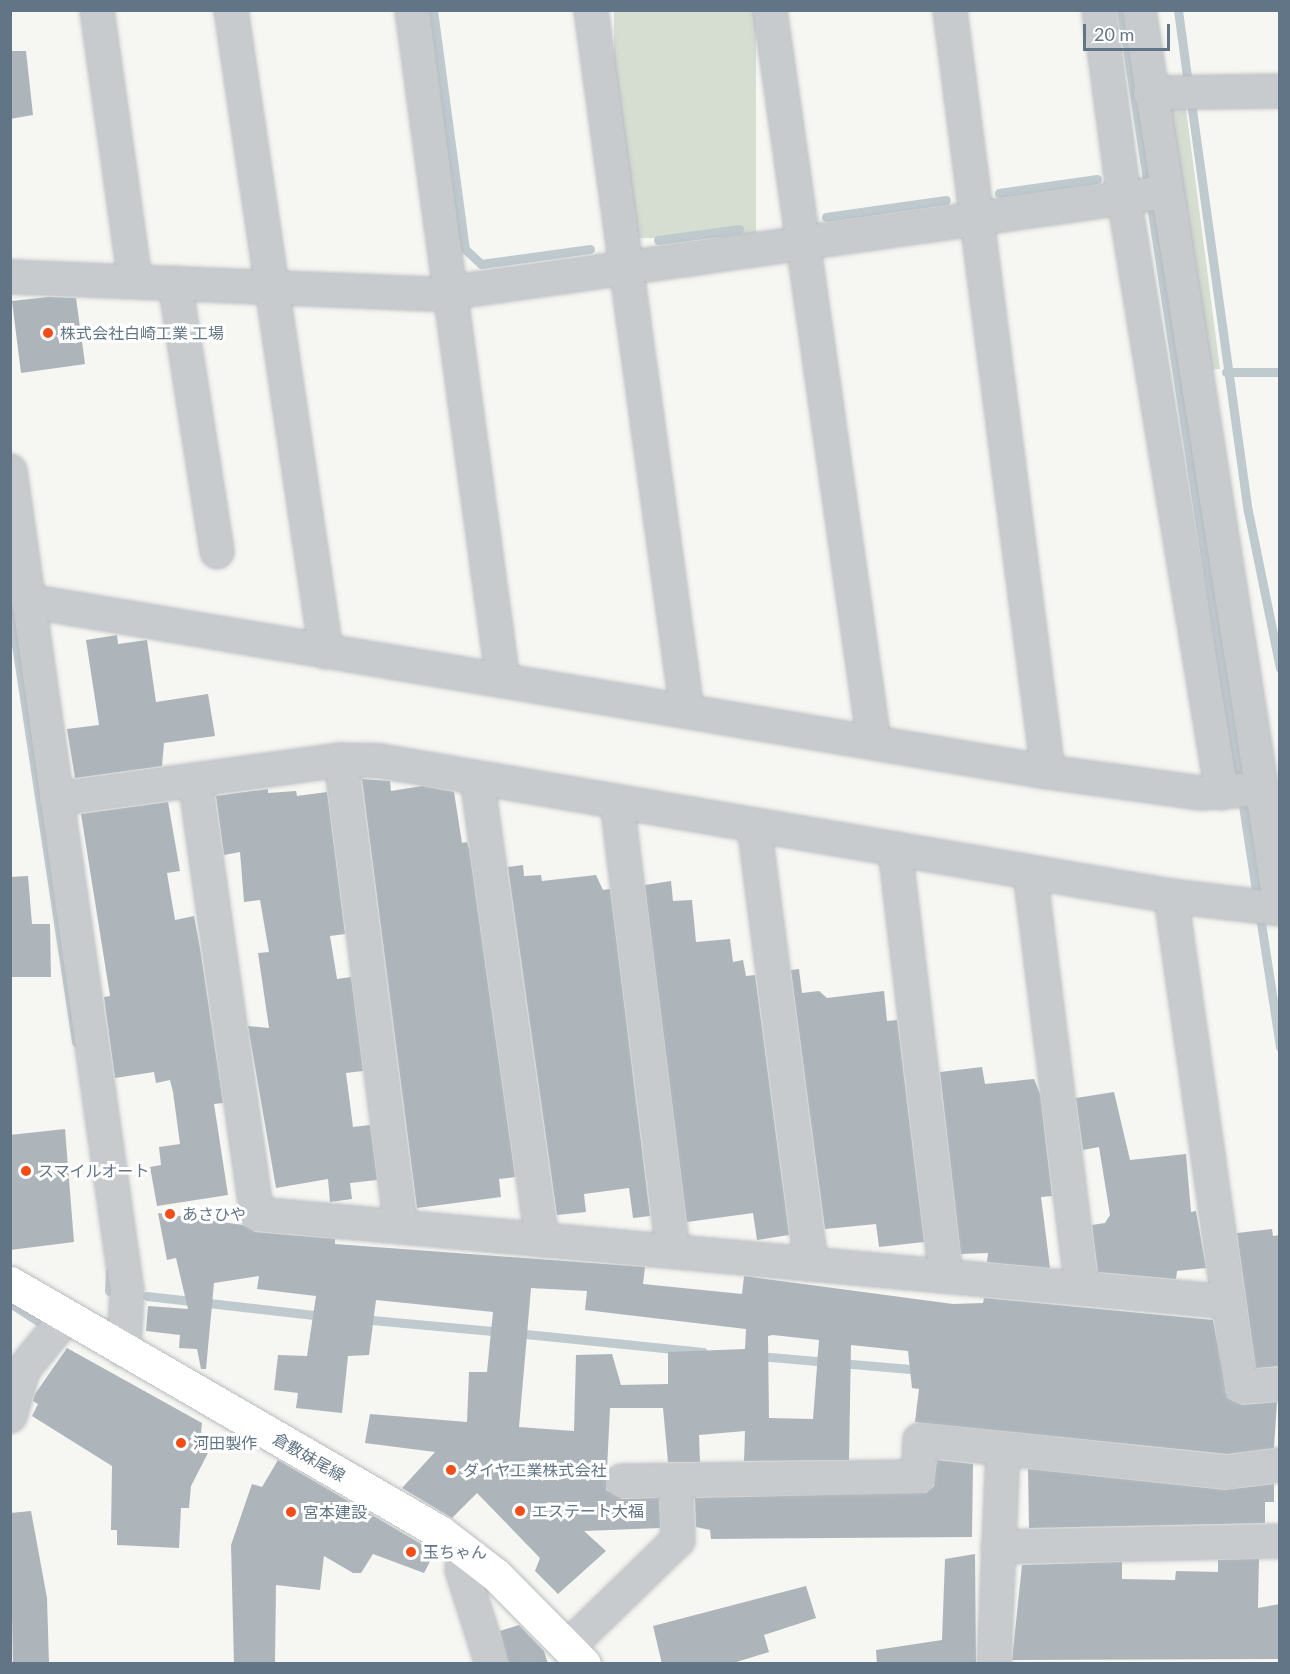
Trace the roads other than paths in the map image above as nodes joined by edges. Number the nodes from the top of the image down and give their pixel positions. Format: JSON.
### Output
{"nodes":[{"id":1,"x":98,"y":10,"type":"edge"},
{"id":2,"x":231,"y":10,"type":"edge"},
{"id":3,"x":412,"y":10,"type":"edge"},
{"id":4,"x":591,"y":10,"type":"edge"},
{"id":5,"x":771,"y":10,"type":"edge"},
{"id":6,"x":950,"y":10,"type":"edge"},
{"id":7,"x":1099,"y":10,"type":"edge"},
{"id":8,"x":1139,"y":10,"type":"edge"},
{"id":9,"x":1280,"y":91,"type":"edge"},
{"id":10,"x":1150,"y":93,"type":"junction"},
{"id":11,"x":1145,"y":195,"type":"junction"},
{"id":12,"x":978,"y":219,"type":"junction"},
{"id":13,"x":801,"y":244,"type":"junction"},
{"id":14,"x":626,"y":268,"type":"junction"},
{"id":15,"x":10,"y":278,"type":"edge"},
{"id":16,"x":135,"y":281,"type":"junction"},
{"id":17,"x":175,"y":283,"type":"junction"},
{"id":18,"x":268,"y":286,"type":"junction"},
{"id":19,"x":453,"y":293,"type":"junction"},
{"id":20,"x":10,"y":471,"type":"edge"},
{"id":21,"x":217,"y":552,"type":"dead end"},
{"id":22,"x":20,"y":590,"type":"edge"},
{"id":23,"x":326,"y":652,"type":"junction"},
{"id":24,"x":503,"y":681,"type":"junction"},
{"id":25,"x":687,"y":711,"type":"junction"},
{"id":26,"x":874,"y":742,"type":"junction"},
{"id":27,"x":341,"y":760,"type":"junction"},
{"id":28,"x":1048,"y":772,"type":"junction"},
{"id":29,"x":477,"y":778,"type":"junction"},
{"id":30,"x":195,"y":780,"type":"junction"},
{"id":31,"x":1241,"y":791,"type":"junction"},
{"id":32,"x":56,"y":798,"type":"junction"},
{"id":33,"x":617,"y":802,"type":"junction"},
{"id":34,"x":754,"y":825,"type":"junction"},
{"id":35,"x":895,"y":849,"type":"junction"},
{"id":36,"x":1030,"y":872,"type":"junction"},
{"id":37,"x":1171,"y":896,"type":"junction"},
{"id":38,"x":1269,"y":907,"type":"edge"},
{"id":39,"x":401,"y":1227,"type":"junction"},
{"id":40,"x":542,"y":1240,"type":"junction"},
{"id":41,"x":673,"y":1252,"type":"junction"},
{"id":42,"x":812,"y":1264,"type":"junction"},
{"id":43,"x":946,"y":1276,"type":"junction"},
{"id":44,"x":10,"y":1283,"type":"edge"},
{"id":45,"x":1082,"y":1288,"type":"junction"},
{"id":46,"x":1229,"y":1302,"type":"junction"},
{"id":47,"x":66,"y":1317,"type":"junction"},
{"id":48,"x":124,"y":1351,"type":"junction"},
{"id":49,"x":1280,"y":1384,"type":"edge"},
{"id":50,"x":10,"y":1416,"type":"edge"},
{"id":51,"x":1003,"y":1449,"type":"junction"},
{"id":52,"x":1280,"y":1465,"type":"edge"},
{"id":53,"x":676,"y":1480,"type":"junction"},
{"id":54,"x":622,"y":1481,"type":"dead end"},
{"id":55,"x":1280,"y":1541,"type":"edge"},
{"id":56,"x":998,"y":1547,"type":"junction"},
{"id":57,"x":464,"y":1551,"type":"junction"},
{"id":58,"x":577,"y":1655,"type":"edge"},
{"id":59,"x":492,"y":1664,"type":"edge"},
{"id":60,"x":994,"y":1664,"type":"edge"}],
"edges":[{"from":1,"to":16,"type":"street"},
{"from":2,"to":18,"type":"street"},
{"from":3,"to":19,"type":"street"},
{"from":4,"to":14,"type":"street"},
{"from":5,"to":13,"type":"street"},
{"from":6,"to":12,"type":"street"},
{"from":7,"to":11,"type":"street"},
{"from":8,"to":10,"type":"street"},
{"from":9,"to":10,"type":"street"},
{"from":10,"to":11,"type":"street"},
{"from":11,"to":12,"type":"street"},
{"from":11,"to":31,"type":"street"},
{"from":11,"to":31,"type":"street"},
{"from":12,"to":13,"type":"street"},
{"from":12,"to":28,"type":"street"},
{"from":13,"to":14,"type":"street"},
{"from":13,"to":26,"type":"street"},
{"from":14,"to":19,"type":"street"},
{"from":14,"to":25,"type":"street"},
{"from":15,"to":16,"type":"street"},
{"from":16,"to":17,"type":"street"},
{"from":17,"to":18,"type":"street"},
{"from":17,"to":21,"type":"street"},
{"from":18,"to":19,"type":"street"},
{"from":18,"to":23,"type":"street"},
{"from":19,"to":24,"type":"street"},
{"from":20,"to":22,"type":"street"},
{"from":22,"to":23,"type":"street"},
{"from":22,"to":32,"type":"street"},
{"from":23,"to":24,"type":"street"},
{"from":24,"to":25,"type":"street"},
{"from":25,"to":26,"type":"street"},
{"from":26,"to":28,"type":"street"},
{"from":27,"to":29,"type":"street"},
{"from":27,"to":30,"type":"street"},
{"from":27,"to":39,"type":"street"},
{"from":28,"to":31,"type":"street"},
{"from":29,"to":33,"type":"street"},
{"from":29,"to":40,"type":"street"},
{"from":30,"to":32,"type":"street"},
{"from":30,"to":39,"type":"street"},
{"from":31,"to":38,"type":"street"},
{"from":32,"to":48,"type":"street"},
{"from":33,"to":34,"type":"street"},
{"from":33,"to":41,"type":"street"},
{"from":34,"to":35,"type":"street"},
{"from":34,"to":42,"type":"street"},
{"from":35,"to":36,"type":"street"},
{"from":35,"to":43,"type":"street"},
{"from":36,"to":37,"type":"street"},
{"from":36,"to":45,"type":"street"},
{"from":37,"to":38,"type":"street"},
{"from":37,"to":46,"type":"street"},
{"from":39,"to":40,"type":"street"},
{"from":40,"to":41,"type":"street"},
{"from":41,"to":42,"type":"street"},
{"from":42,"to":43,"type":"street"},
{"from":43,"to":45,"type":"street"},
{"from":44,"to":47,"type":"main road","name":"倉敷妹尾線"},
{"from":45,"to":46,"type":"street"},
{"from":46,"to":49,"type":"street"},
{"from":47,"to":48,"type":"main road","name":"倉敷妹尾線"},
{"from":47,"to":50,"type":"street"},
{"from":48,"to":57,"type":"main road","name":"倉敷妹尾線"},
{"from":51,"to":52,"type":"street"},
{"from":51,"to":53,"type":"street"},
{"from":51,"to":56,"type":"street"},
{"from":53,"to":54,"type":"street"},
{"from":53,"to":58,"type":"street"},
{"from":55,"to":56,"type":"street"},
{"from":56,"to":60,"type":"street"},
{"from":57,"to":58,"type":"main road","name":"倉敷妹尾線"},
{"from":57,"to":59,"type":"street"}]}
